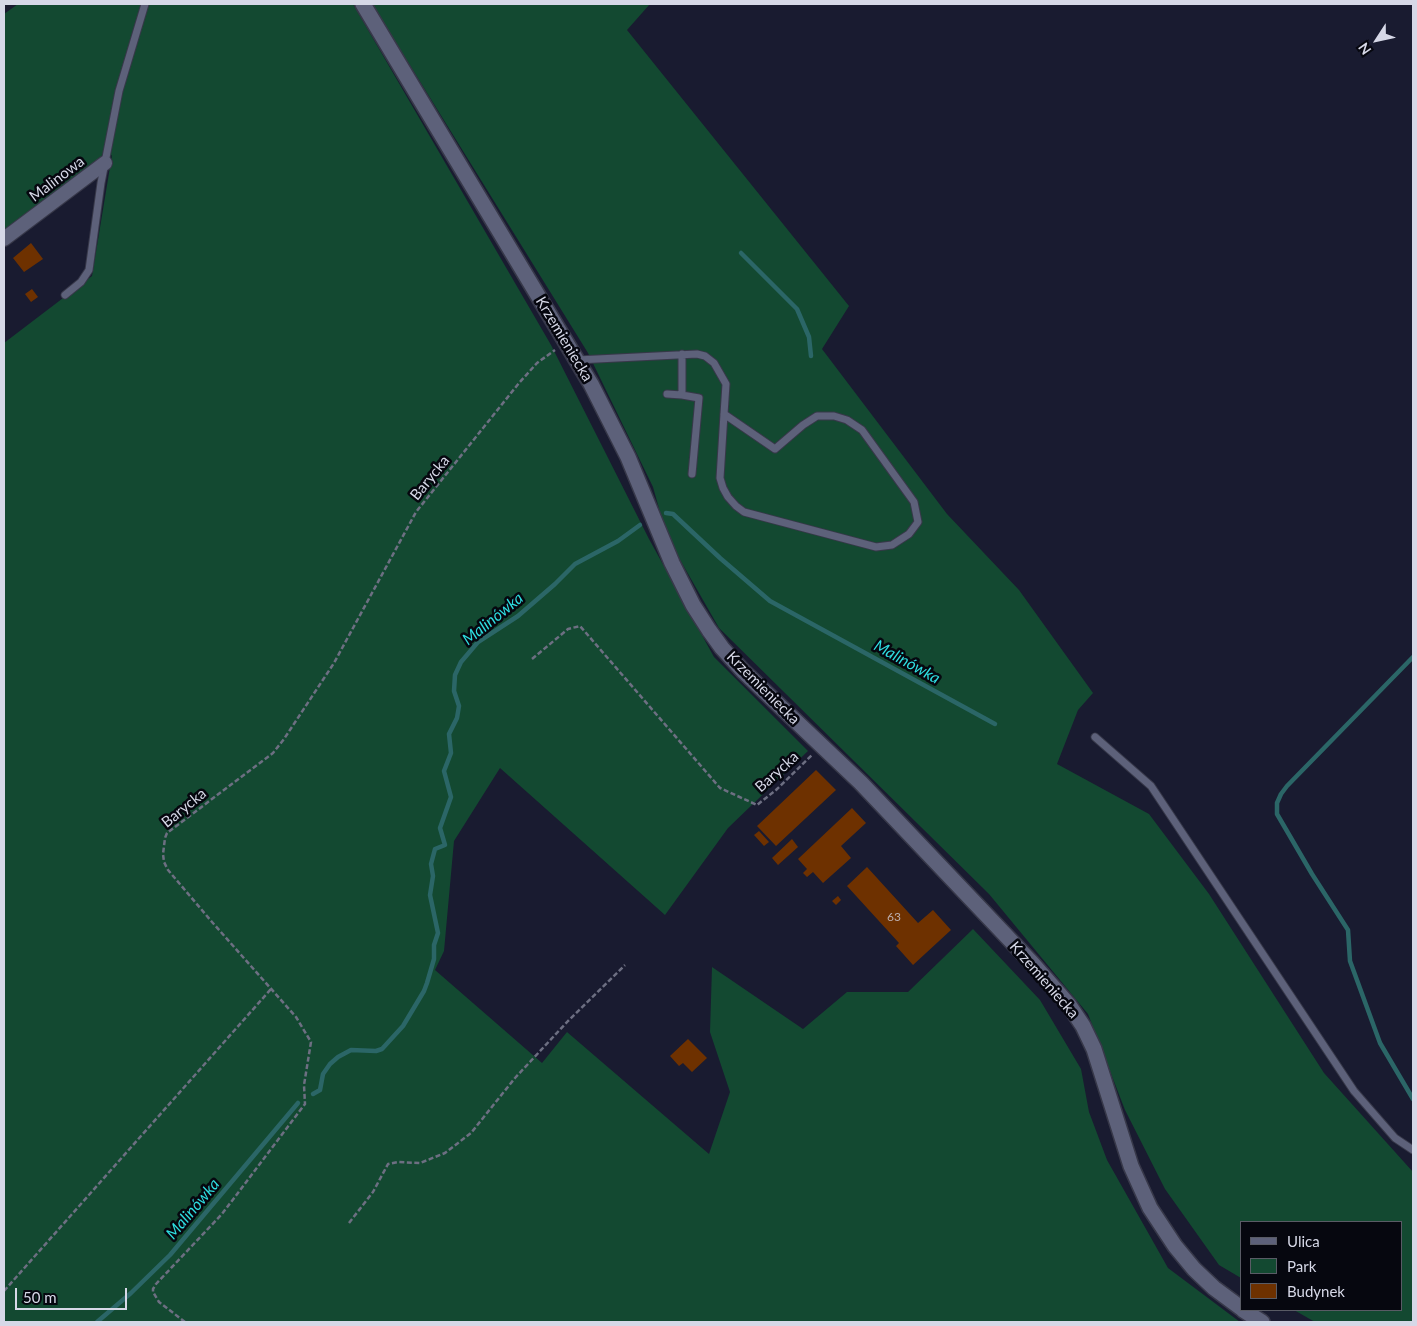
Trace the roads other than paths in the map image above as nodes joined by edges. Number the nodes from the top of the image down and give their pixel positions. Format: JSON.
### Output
{"nodes":[{"id":1,"x":144,"y":4,"type":"edge"},
{"id":2,"x":363,"y":4,"type":"edge"},
{"id":3,"x":105,"y":163,"type":"junction"},
{"id":4,"x":4,"y":239,"type":"edge"},
{"id":5,"x":65,"y":295,"type":"dead end"},
{"id":6,"x":682,"y":354,"type":"junction"},
{"id":7,"x":577,"y":360,"type":"junction"},
{"id":8,"x":667,"y":394,"type":"dead end"},
{"id":9,"x":682,"y":395,"type":"junction"},
{"id":10,"x":724,"y":414,"type":"junction"},
{"id":11,"x":692,"y":474,"type":"dead end"},
{"id":12,"x":1095,"y":737,"type":"dead end"},
{"id":13,"x":1413,"y":1150,"type":"edge"},
{"id":14,"x":1240,"y":1308,"type":"edge"},
{"id":15,"x":1245,"y":1311,"type":"edge"},
{"id":16,"x":1262,"y":1322,"type":"edge"}],
"edges":[{"from":1,"to":3,"type":"lane"},
{"from":2,"to":7,"type":"street","name":"Krzemieniecka"},
{"from":3,"to":4,"type":"street","name":"Malinowa"},
{"from":3,"to":5,"type":"lane"},
{"from":6,"to":7,"type":"lane"},
{"from":6,"to":9,"type":"lane"},
{"from":6,"to":10,"type":"lane"},
{"from":7,"to":14,"type":"street","name":"Krzemieniecka"},
{"from":8,"to":9,"type":"lane"},
{"from":9,"to":11,"type":"lane"},
{"from":10,"to":10,"type":"lane"},
{"from":12,"to":13,"type":"lane"},
{"from":15,"to":16,"type":"street","name":"Krzemieniecka"}]}
